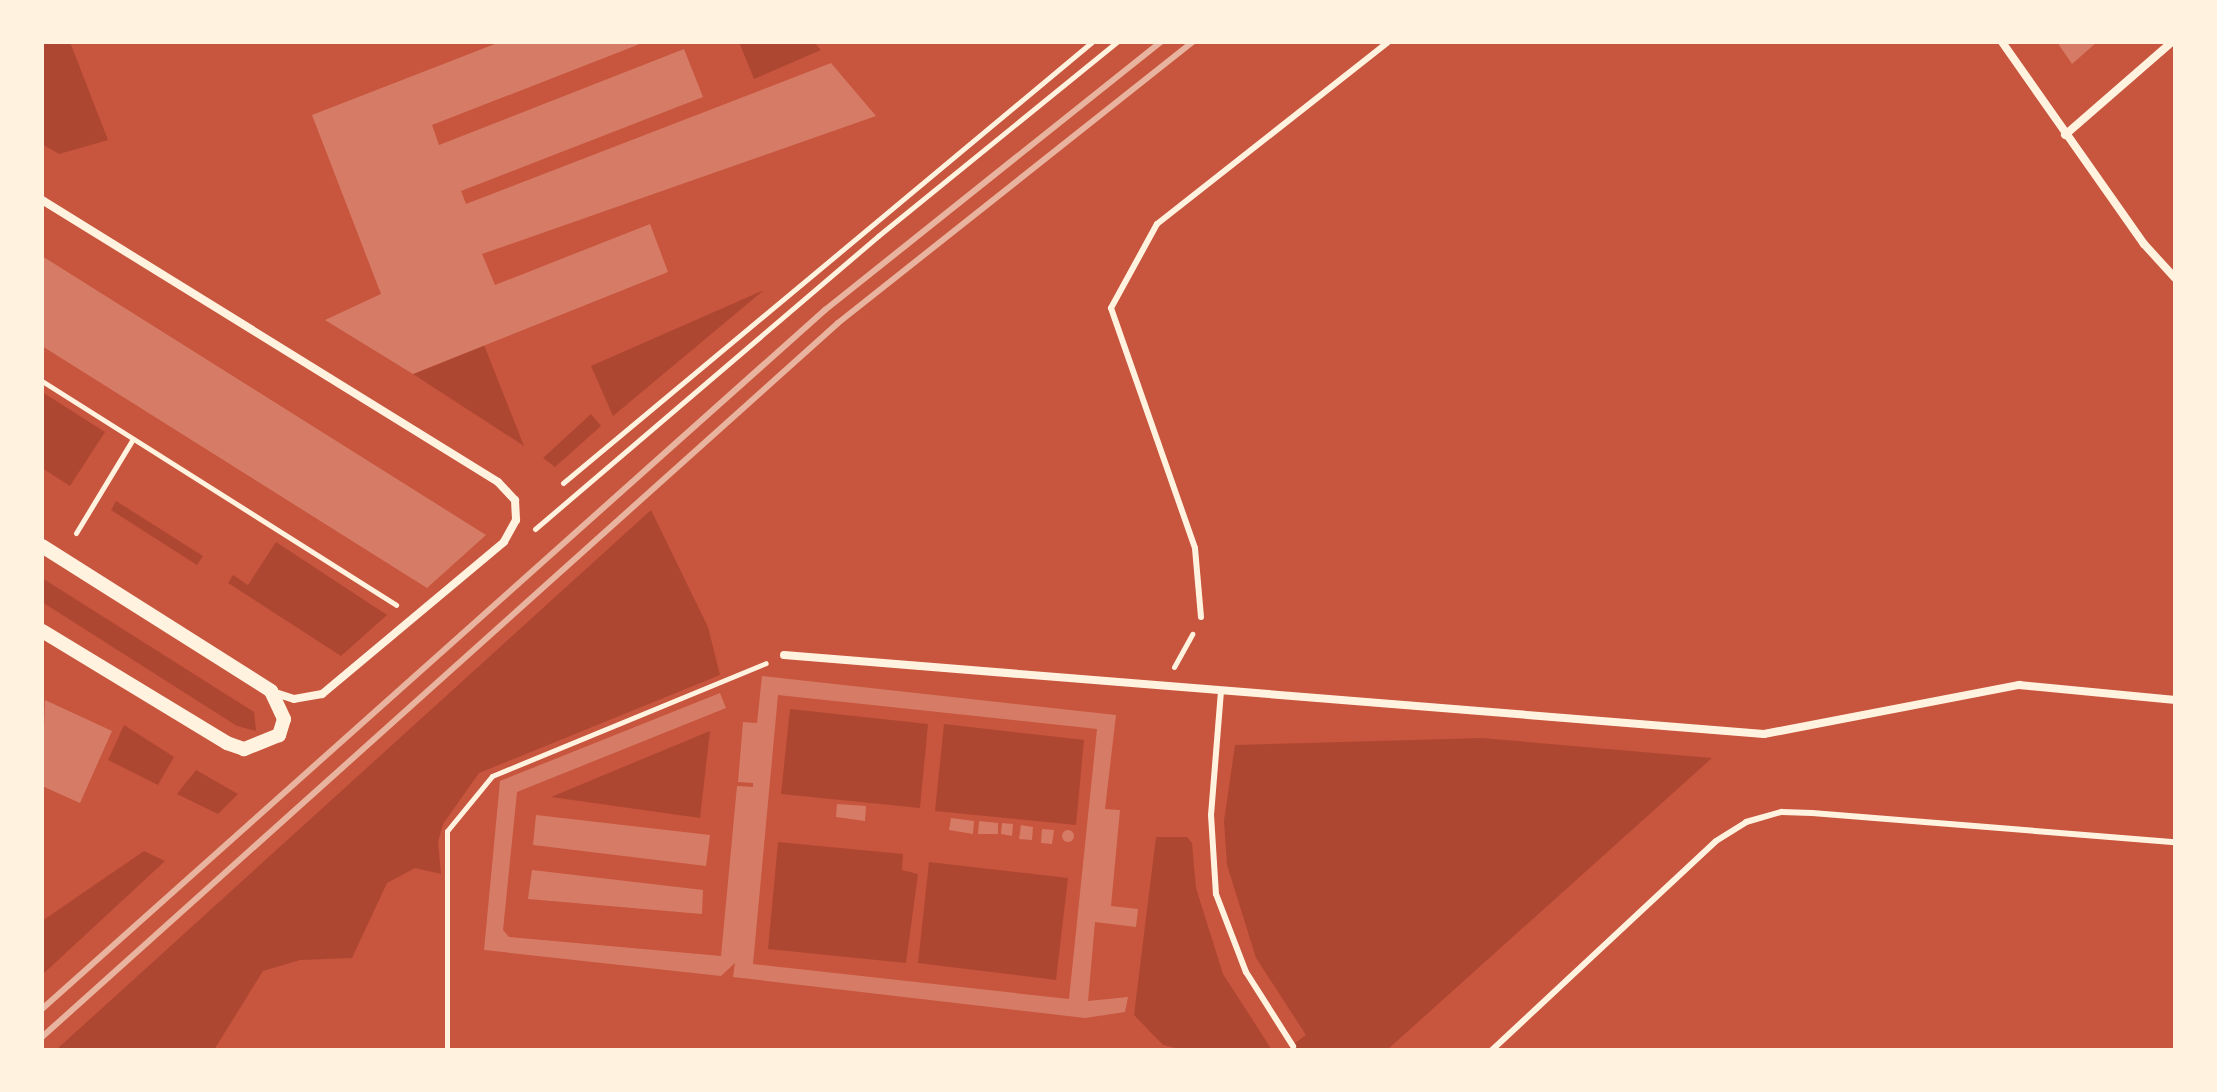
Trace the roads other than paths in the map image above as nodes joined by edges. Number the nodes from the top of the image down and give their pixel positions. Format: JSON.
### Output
{"nodes":[{"id":1,"x":1388,"y":42,"type":"edge"},
{"id":2,"x":2002,"y":42,"type":"edge"},
{"id":3,"x":2172,"y":42,"type":"edge"},
{"id":4,"x":2065,"y":135,"type":"junction"},
{"id":5,"x":42,"y":200,"type":"edge"},
{"id":6,"x":2175,"y":278,"type":"edge"},
{"id":7,"x":42,"y":546,"type":"edge"},
{"id":8,"x":1201,"y":617,"type":"road end"},
{"id":9,"x":42,"y":631,"type":"edge"},
{"id":10,"x":784,"y":655,"type":"road end"},
{"id":11,"x":271,"y":691,"type":"junction"},
{"id":12,"x":1221,"y":691,"type":"junction"},
{"id":13,"x":2175,"y":700,"type":"edge"},
{"id":14,"x":2175,"y":842,"type":"edge"},
{"id":15,"x":1293,"y":1046,"type":"dead end"},
{"id":16,"x":1492,"y":1050,"type":"edge"}],
"edges":[{"from":1,"to":8,"type":"lane"},
{"from":2,"to":4,"type":"street"},
{"from":3,"to":4,"type":"street"},
{"from":4,"to":6,"type":"street"},
{"from":5,"to":11,"type":"street"},
{"from":7,"to":11,"type":"street"},
{"from":9,"to":11,"type":"street"},
{"from":10,"to":12,"type":"street"},
{"from":12,"to":13,"type":"street"},
{"from":12,"to":15,"type":"lane"},
{"from":14,"to":16,"type":"lane"}]}
